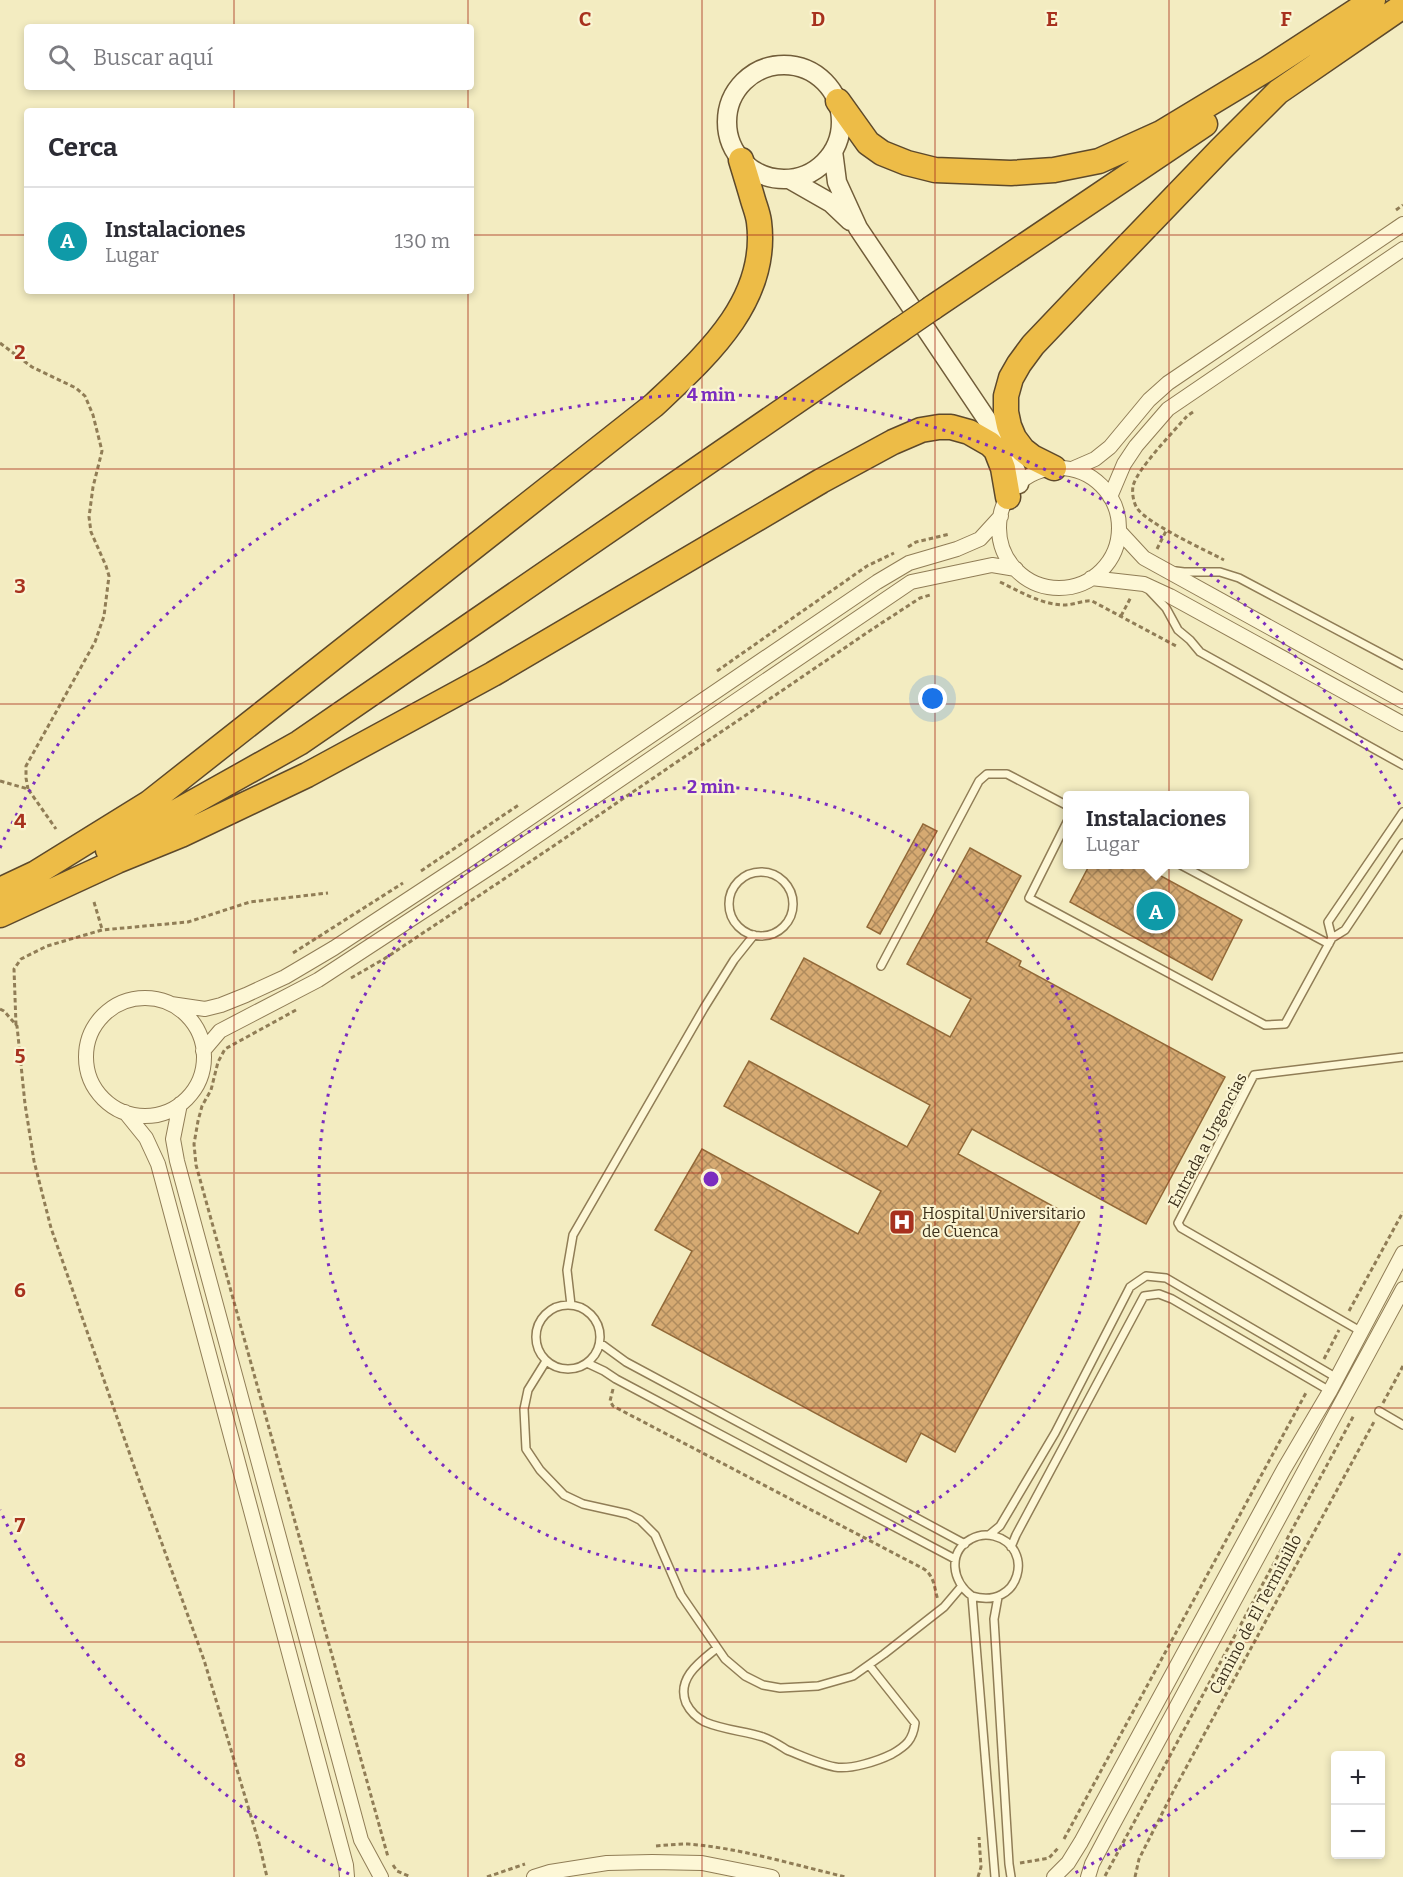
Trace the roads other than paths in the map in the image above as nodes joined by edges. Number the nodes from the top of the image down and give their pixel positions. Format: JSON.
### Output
{"nodes":[{"id":1,"x":1373,"y":0,"type":"edge"},
{"id":2,"x":1392,"y":0,"type":"edge"},
{"id":3,"x":1403,"y":6,"type":"edge"},
{"id":4,"x":838,"y":101,"type":"junction"},
{"id":5,"x":833,"y":151,"type":"junction"},
{"id":6,"x":741,"y":160,"type":"junction"},
{"id":7,"x":789,"y":179,"type":"junction"},
{"id":8,"x":1403,"y":224,"type":"edge"},
{"id":9,"x":858,"y":228,"type":"junction"},
{"id":10,"x":1403,"y":249,"type":"edge"},
{"id":11,"x":1004,"y":445,"type":"junction"},
{"id":12,"x":1055,"y":470,"type":"junction"},
{"id":13,"x":1110,"y":497,"type":"junction"},
{"id":14,"x":1009,"y":499,"type":"junction"},
{"id":15,"x":1119,"y":531,"type":"junction"},
{"id":16,"x":1159,"y":567,"type":"junction"},
{"id":17,"x":1016,"y":569,"type":"junction"},
{"id":18,"x":1091,"y":578,"type":"junction"},
{"id":19,"x":1144,"y":585,"type":"junction"},
{"id":20,"x":1403,"y":665,"type":"edge"},
{"id":21,"x":1403,"y":701,"type":"edge"},
{"id":22,"x":1403,"y":724,"type":"edge"},
{"id":23,"x":1403,"y":765,"type":"edge"},
{"id":24,"x":1063,"y":803,"type":"edge"},
{"id":25,"x":1403,"y":812,"type":"edge"},
{"id":26,"x":1063,"y":830,"type":"edge"},
{"id":27,"x":1403,"y":843,"type":"edge"},
{"id":28,"x":1189,"y":869,"type":"edge"},
{"id":29,"x":0,"y":890,"type":"edge"},
{"id":30,"x":0,"y":904,"type":"edge"},
{"id":31,"x":0,"y":915,"type":"edge"},
{"id":32,"x":754,"y":935,"type":"junction"},
{"id":33,"x":1330,"y":941,"type":"junction"},
{"id":34,"x":881,"y":966,"type":"dead end"},
{"id":35,"x":171,"y":1004,"type":"junction"},
{"id":36,"x":203,"y":1051,"type":"junction"},
{"id":37,"x":1403,"y":1057,"type":"edge"},
{"id":38,"x":180,"y":1104,"type":"junction"},
{"id":39,"x":125,"y":1112,"type":"junction"},
{"id":40,"x":1403,"y":1253,"type":"edge"},
{"id":41,"x":1403,"y":1289,"type":"edge"},
{"id":42,"x":571,"y":1305,"type":"junction"},
{"id":43,"x":1362,"y":1332,"type":"junction"},
{"id":44,"x":600,"y":1343,"type":"junction"},
{"id":45,"x":546,"y":1361,"type":"junction"},
{"id":46,"x":587,"y":1363,"type":"junction"},
{"id":47,"x":1334,"y":1385,"type":"junction"},
{"id":48,"x":1379,"y":1411,"type":"road end"},
{"id":49,"x":1403,"y":1425,"type":"edge"},
{"id":50,"x":988,"y":1535,"type":"junction"},
{"id":51,"x":964,"y":1544,"type":"junction"},
{"id":52,"x":1011,"y":1547,"type":"junction"},
{"id":53,"x":955,"y":1560,"type":"junction"},
{"id":54,"x":961,"y":1587,"type":"junction"},
{"id":55,"x":972,"y":1596,"type":"junction"},
{"id":56,"x":998,"y":1598,"type":"junction"},
{"id":57,"x":717,"y":1648,"type":"junction"},
{"id":58,"x":869,"y":1665,"type":"junction"},
{"id":59,"x":347,"y":1877,"type":"edge"},
{"id":60,"x":381,"y":1877,"type":"edge"},
{"id":61,"x":534,"y":1877,"type":"edge"},
{"id":62,"x":772,"y":1877,"type":"edge"},
{"id":63,"x":995,"y":1877,"type":"edge"},
{"id":64,"x":1011,"y":1877,"type":"edge"},
{"id":65,"x":1054,"y":1877,"type":"edge"},
{"id":66,"x":1088,"y":1877,"type":"edge"}],
"edges":[{"from":1,"to":4,"type":"highway"},
{"from":2,"to":30,"type":"highway","bridge":true},
{"from":3,"to":12,"type":"highway"},
{"from":4,"to":5,"type":"street"},
{"from":4,"to":6,"type":"street"},
{"from":5,"to":7,"type":"street"},
{"from":5,"to":9,"type":"street"},
{"from":6,"to":7,"type":"street"},
{"from":6,"to":29,"type":"highway"},
{"from":7,"to":9,"type":"street"},
{"from":8,"to":12,"type":"street"},
{"from":9,"to":11,"type":"street"},
{"from":10,"to":13,"type":"street"},
{"from":11,"to":12,"type":"street"},
{"from":11,"to":14,"type":"street"},
{"from":12,"to":13,"type":"street"},
{"from":12,"to":14,"type":"street"},
{"from":13,"to":15,"type":"street"},
{"from":14,"to":17,"type":"street"},
{"from":14,"to":31,"type":"highway"},
{"from":14,"to":35,"type":"street"},
{"from":15,"to":16,"type":"street"},
{"from":15,"to":18,"type":"street"},
{"from":16,"to":20,"type":"lane"},
{"from":16,"to":21,"type":"street"},
{"from":17,"to":18,"type":"street"},
{"from":17,"to":36,"type":"street"},
{"from":18,"to":19,"type":"street"},
{"from":19,"to":22,"type":"street"},
{"from":19,"to":23,"type":"lane"},
{"from":24,"to":34,"type":"lane"},
{"from":25,"to":33,"type":"lane"},
{"from":26,"to":33,"type":"lane"},
{"from":27,"to":33,"type":"lane"},
{"from":28,"to":33,"type":"lane"},
{"from":32,"to":32,"type":"lane"},
{"from":32,"to":42,"type":"lane"},
{"from":35,"to":36,"type":"street"},
{"from":35,"to":39,"type":"street"},
{"from":36,"to":38,"type":"street"},
{"from":37,"to":43,"type":"lane","name":"Entrada a Urgencias"},
{"from":38,"to":39,"type":"street"},
{"from":38,"to":60,"type":"street"},
{"from":39,"to":59,"type":"street"},
{"from":40,"to":43,"type":"street"},
{"from":41,"to":66,"type":"street"},
{"from":42,"to":44,"type":"lane"},
{"from":42,"to":45,"type":"lane"},
{"from":43,"to":47,"type":"street"},
{"from":44,"to":46,"type":"lane"},
{"from":44,"to":51,"type":"lane"},
{"from":45,"to":46,"type":"lane"},
{"from":45,"to":57,"type":"lane"},
{"from":46,"to":53,"type":"lane"},
{"from":47,"to":50,"type":"lane"},
{"from":47,"to":52,"type":"lane"},
{"from":47,"to":65,"type":"street"},
{"from":48,"to":49,"type":"lane"},
{"from":50,"to":51,"type":"lane"},
{"from":50,"to":52,"type":"lane"},
{"from":51,"to":53,"type":"lane"},
{"from":52,"to":56,"type":"lane"},
{"from":53,"to":54,"type":"lane"},
{"from":54,"to":55,"type":"lane"},
{"from":54,"to":58,"type":"lane"},
{"from":55,"to":56,"type":"lane"},
{"from":55,"to":63,"type":"lane"},
{"from":56,"to":64,"type":"lane"},
{"from":57,"to":58,"type":"lane"},
{"from":57,"to":58,"type":"lane"},
{"from":61,"to":62,"type":"street"}]}
